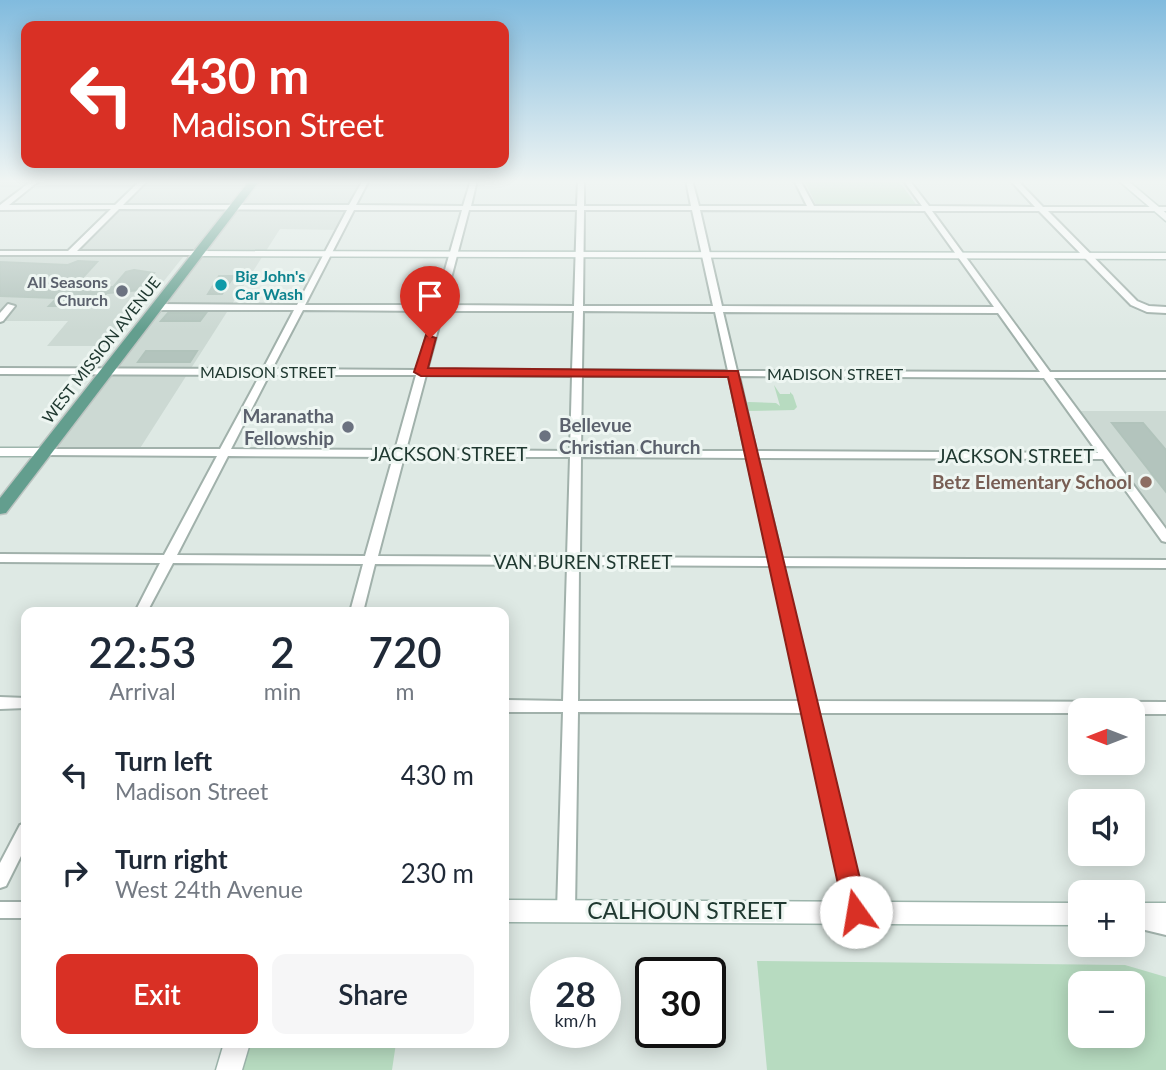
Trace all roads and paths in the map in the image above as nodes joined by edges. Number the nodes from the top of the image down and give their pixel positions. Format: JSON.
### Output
{"nodes":[{"id":1,"x":94,"y":230,"type":"edge"},
{"id":2,"x":216,"y":230,"type":"edge"},
{"id":3,"x":339,"y":230,"type":"edge"},
{"id":4,"x":460,"y":230,"type":"edge"},
{"id":5,"x":580,"y":230,"type":"edge"},
{"id":6,"x":701,"y":230,"type":"edge"},
{"id":7,"x":943,"y":230,"type":"edge"},
{"id":8,"x":1062,"y":230,"type":"edge"},
{"id":9,"x":0,"y":253,"type":"edge"},
{"id":10,"x":70,"y":253,"type":"junction"},
{"id":11,"x":198,"y":253,"type":"junction"},
{"id":12,"x":326,"y":254,"type":"junction"},
{"id":13,"x":453,"y":254,"type":"junction"},
{"id":14,"x":579,"y":254,"type":"junction"},
{"id":15,"x":706,"y":254,"type":"junction"},
{"id":16,"x":961,"y":255,"type":"junction"},
{"id":17,"x":1088,"y":256,"type":"junction"},
{"id":18,"x":1166,"y":256,"type":"edge"},
{"id":19,"x":0,"y":306,"type":"edge"},
{"id":20,"x":156,"y":307,"type":"junction"},
{"id":21,"x":298,"y":307,"type":"junction"},
{"id":22,"x":1139,"y":307,"type":"joint"},
{"id":23,"x":438,"y":308,"type":"junction"},
{"id":24,"x":578,"y":309,"type":"junction"},
{"id":25,"x":719,"y":309,"type":"junction"},
{"id":26,"x":1000,"y":310,"type":"junction"},
{"id":27,"x":1166,"y":310,"type":"edge"},
{"id":28,"x":0,"y":319,"type":"edge"},
{"id":29,"x":0,"y":371,"type":"edge"},
{"id":30,"x":107,"y":371,"type":"junction"},
{"id":31,"x":266,"y":372,"type":"junction"},
{"id":32,"x":421,"y":372,"type":"junction"},
{"id":33,"x":576,"y":373,"type":"junction"},
{"id":34,"x":733,"y":374,"type":"junction"},
{"id":35,"x":1048,"y":374,"type":"junction"},
{"id":36,"x":1166,"y":374,"type":"edge"},
{"id":37,"x":0,"y":452,"type":"edge"},
{"id":38,"x":44,"y":452,"type":"junction"},
{"id":39,"x":223,"y":453,"type":"junction"},
{"id":40,"x":398,"y":455,"type":"junction"},
{"id":41,"x":575,"y":455,"type":"junction"},
{"id":42,"x":752,"y":456,"type":"junction"},
{"id":43,"x":1108,"y":456,"type":"junction"},
{"id":44,"x":0,"y":509,"type":"edge"},
{"id":45,"x":1166,"y":538,"type":"edge"},
{"id":46,"x":0,"y":558,"type":"edge"},
{"id":47,"x":169,"y":559,"type":"junction"},
{"id":48,"x":370,"y":560,"type":"junction"},
{"id":49,"x":572,"y":562,"type":"junction"},
{"id":50,"x":777,"y":563,"type":"junction"},
{"id":51,"x":1166,"y":564,"type":"edge"},
{"id":52,"x":144,"y":607,"type":"edge"},
{"id":53,"x":357,"y":607,"type":"edge"},
{"id":54,"x":0,"y":702,"type":"edge"},
{"id":55,"x":21,"y":703,"type":"edge"},
{"id":56,"x":509,"y":706,"type":"edge"},
{"id":57,"x":570,"y":706,"type":"junction"},
{"id":58,"x":810,"y":707,"type":"junction"},
{"id":59,"x":1166,"y":708,"type":"edge"},
{"id":60,"x":21,"y":840,"type":"edge"},
{"id":61,"x":0,"y":880,"type":"edge"},
{"id":62,"x":0,"y":910,"type":"edge"},
{"id":63,"x":21,"y":910,"type":"edge"},
{"id":64,"x":509,"y":911,"type":"edge"},
{"id":65,"x":566,"y":911,"type":"junction"},
{"id":66,"x":856,"y":912,"type":"junction"},
{"id":67,"x":1068,"y":914,"type":"edge"},
{"id":68,"x":1145,"y":914,"type":"edge"},
{"id":69,"x":1166,"y":914,"type":"edge"},
{"id":70,"x":1145,"y":922,"type":"edge"},
{"id":71,"x":1166,"y":927,"type":"edge"},
{"id":72,"x":236,"y":1048,"type":"edge"},
{"id":73,"x":229,"y":1070,"type":"edge"}],
"edges":[{"from":1,"to":10,"type":"street"},
{"from":2,"to":11,"type":"main road","name":"WEST MISSION AVENUE"},
{"from":3,"to":12,"type":"street"},
{"from":4,"to":13,"type":"street"},
{"from":5,"to":14,"type":"street"},
{"from":6,"to":15,"type":"street"},
{"from":7,"to":16,"type":"street"},
{"from":8,"to":17,"type":"street"},
{"from":9,"to":10,"type":"street"},
{"from":10,"to":11,"type":"street"},
{"from":11,"to":12,"type":"street"},
{"from":11,"to":20,"type":"main road","name":"WEST MISSION AVENUE"},
{"from":12,"to":13,"type":"street"},
{"from":12,"to":21,"type":"street"},
{"from":13,"to":14,"type":"street"},
{"from":13,"to":23,"type":"street"},
{"from":14,"to":15,"type":"street"},
{"from":14,"to":24,"type":"street"},
{"from":15,"to":16,"type":"street"},
{"from":15,"to":25,"type":"street"},
{"from":16,"to":17,"type":"street"},
{"from":16,"to":26,"type":"street"},
{"from":17,"to":18,"type":"street"},
{"from":17,"to":22,"type":"street"},
{"from":19,"to":28,"type":"street"},
{"from":20,"to":21,"type":"street"},
{"from":20,"to":30,"type":"main road","name":"WEST MISSION AVENUE"},
{"from":21,"to":23,"type":"street"},
{"from":21,"to":31,"type":"street"},
{"from":22,"to":27,"type":"street"},
{"from":23,"to":24,"type":"street"},
{"from":23,"to":32,"type":"street"},
{"from":24,"to":25,"type":"street"},
{"from":24,"to":33,"type":"street"},
{"from":25,"to":26,"type":"street"},
{"from":25,"to":34,"type":"street"},
{"from":26,"to":35,"type":"street"},
{"from":29,"to":30,"type":"street","name":"MADISON STREET"},
{"from":30,"to":31,"type":"street","name":"MADISON STREET"},
{"from":30,"to":38,"type":"main road","name":"WEST MISSION AVENUE"},
{"from":31,"to":32,"type":"street","name":"MADISON STREET"},
{"from":31,"to":39,"type":"street"},
{"from":32,"to":33,"type":"street","name":"MADISON STREET"},
{"from":32,"to":40,"type":"street"},
{"from":33,"to":34,"type":"street","name":"MADISON STREET"},
{"from":33,"to":41,"type":"street"},
{"from":34,"to":35,"type":"street","name":"MADISON STREET"},
{"from":34,"to":42,"type":"street"},
{"from":35,"to":36,"type":"street","name":"MADISON STREET"},
{"from":35,"to":43,"type":"street"},
{"from":37,"to":38,"type":"street","name":"JACKSON STREET"},
{"from":38,"to":39,"type":"street","name":"JACKSON STREET"},
{"from":38,"to":44,"type":"main road","name":"WEST MISSION AVENUE"},
{"from":39,"to":40,"type":"street","name":"JACKSON STREET"},
{"from":39,"to":47,"type":"street"},
{"from":40,"to":41,"type":"street","name":"JACKSON STREET"},
{"from":40,"to":48,"type":"street"},
{"from":41,"to":42,"type":"street","name":"JACKSON STREET"},
{"from":41,"to":49,"type":"street"},
{"from":42,"to":43,"type":"street","name":"JACKSON STREET"},
{"from":42,"to":50,"type":"street"},
{"from":43,"to":45,"type":"street"},
{"from":46,"to":47,"type":"street","name":"VAN BUREN STREET"},
{"from":47,"to":48,"type":"street","name":"VAN BUREN STREET"},
{"from":47,"to":52,"type":"street"},
{"from":48,"to":49,"type":"street","name":"VAN BUREN STREET"},
{"from":48,"to":53,"type":"street"},
{"from":49,"to":50,"type":"street","name":"VAN BUREN STREET"},
{"from":49,"to":57,"type":"street"},
{"from":50,"to":51,"type":"street","name":"VAN BUREN STREET"},
{"from":50,"to":58,"type":"street"},
{"from":54,"to":55,"type":"street"},
{"from":56,"to":57,"type":"street"},
{"from":57,"to":58,"type":"street"},
{"from":57,"to":65,"type":"street"},
{"from":58,"to":59,"type":"street"},
{"from":58,"to":66,"type":"street"},
{"from":60,"to":61,"type":"street"},
{"from":62,"to":63,"type":"street"},
{"from":64,"to":65,"type":"street","name":"CALHOUN STREET"},
{"from":65,"to":66,"type":"street","name":"CALHOUN STREET"},
{"from":66,"to":67,"type":"street","name":"CALHOUN STREET"},
{"from":68,"to":69,"type":"street"},
{"from":70,"to":71,"type":"street"},
{"from":72,"to":73,"type":"street"}]}
